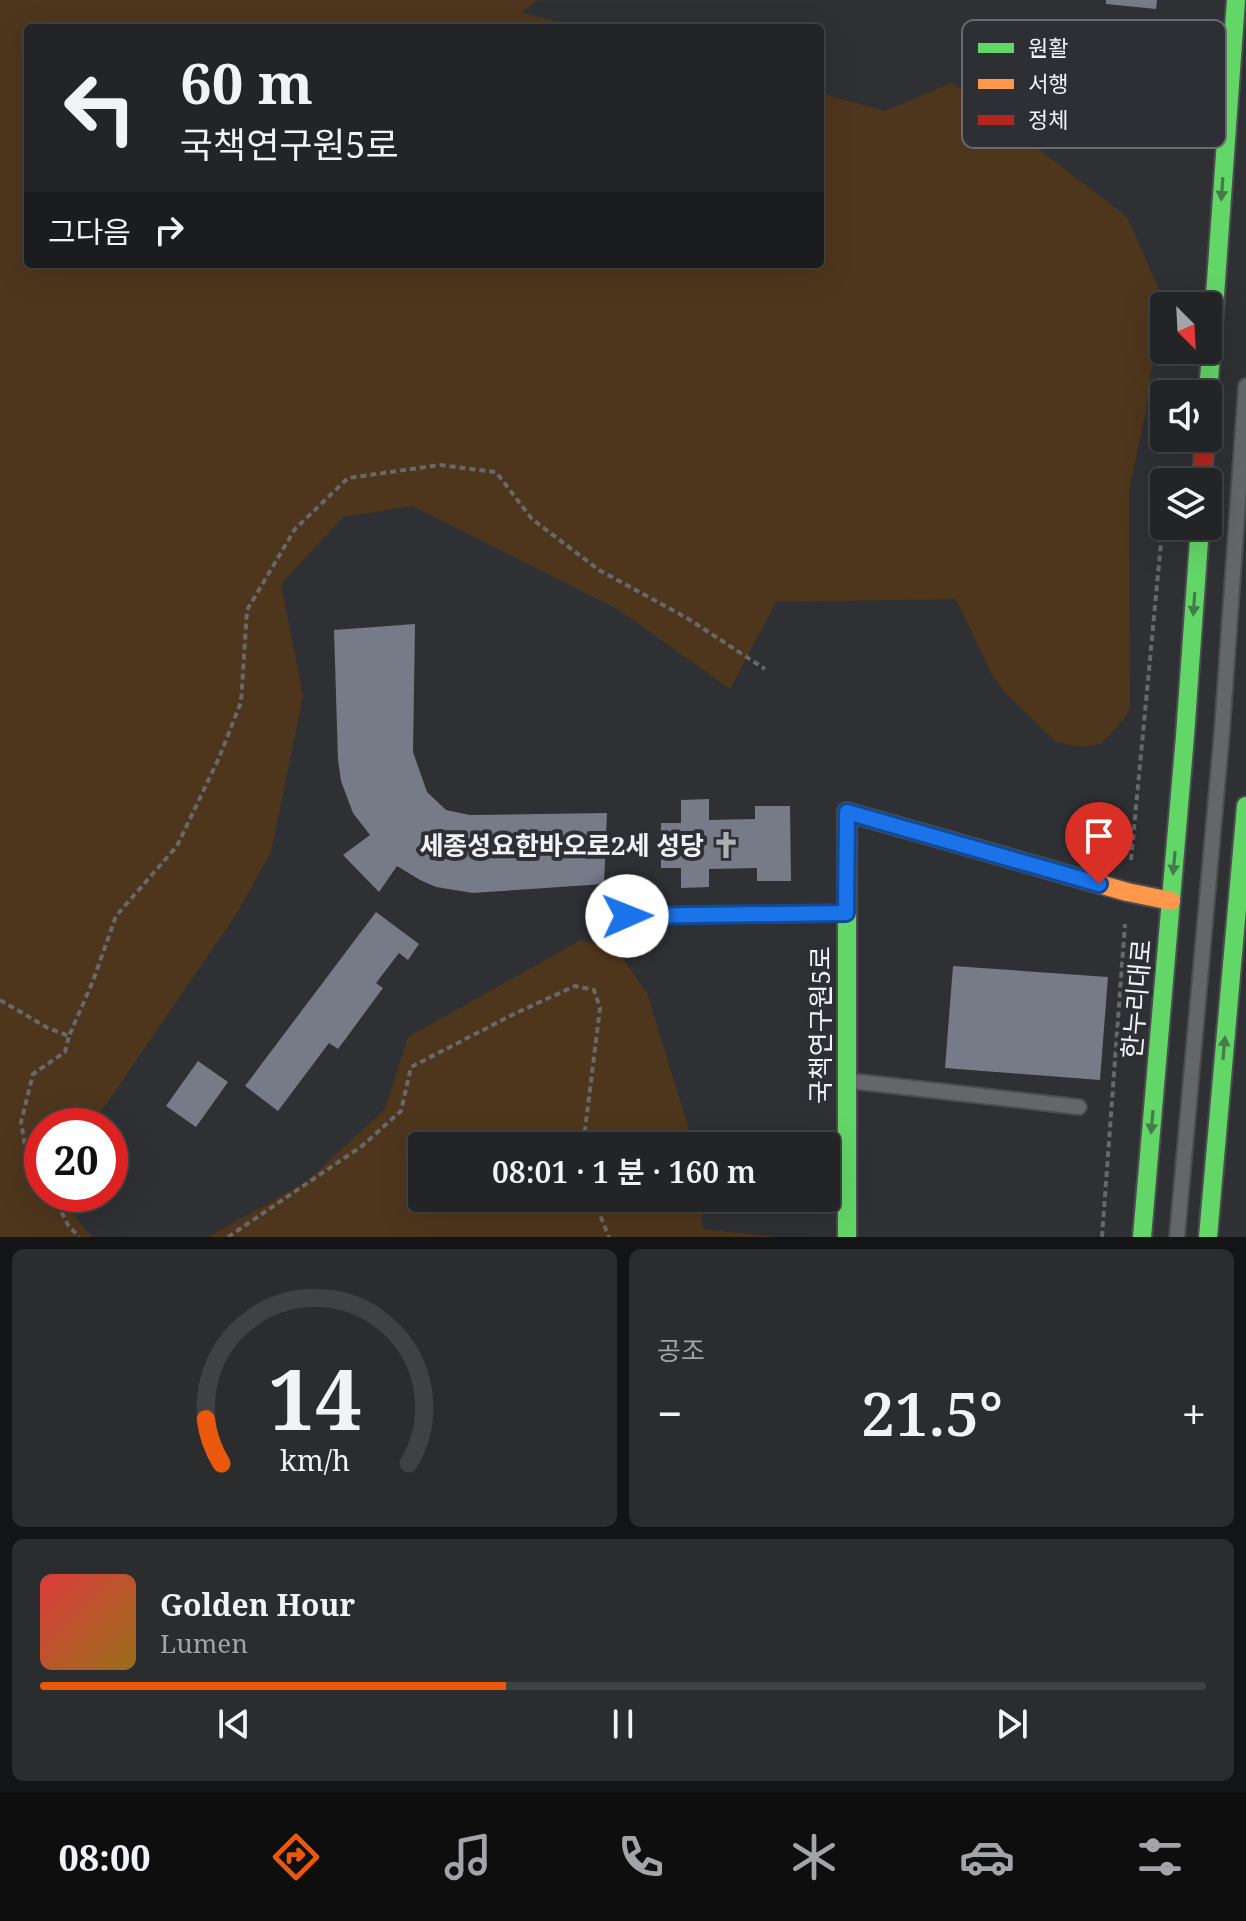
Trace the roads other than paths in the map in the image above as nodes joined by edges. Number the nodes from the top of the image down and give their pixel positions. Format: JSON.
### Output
{"nodes":[{"id":1,"x":1236,"y":0,"type":"edge"},
{"id":2,"x":1226,"y":141,"type":"edge"},
{"id":3,"x":1225,"y":148,"type":"edge"},
{"id":4,"x":1209,"y":380,"type":"edge"},
{"id":5,"x":1246,"y":386,"type":"edge"},
{"id":6,"x":1199,"y":540,"type":"edge"},
{"id":7,"x":1246,"y":806,"type":"edge"},
{"id":8,"x":1171,"y":901,"type":"junction"},
{"id":9,"x":846,"y":913,"type":"junction"},
{"id":10,"x":627,"y":916,"type":"dead end"},
{"id":11,"x":847,"y":1080,"type":"junction"},
{"id":12,"x":1079,"y":1107,"type":"dead end"},
{"id":13,"x":847,"y":1237,"type":"edge"},
{"id":14,"x":1142,"y":1237,"type":"edge"},
{"id":15,"x":1177,"y":1237,"type":"edge"},
{"id":16,"x":1208,"y":1237,"type":"edge"}],
"edges":[{"from":1,"to":2,"type":"street","one_way":true},
{"from":3,"to":4,"type":"street","one_way":true},
{"from":5,"to":15,"type":"lane"},
{"from":6,"to":8,"type":"street","name":"한누리대로","one_way":true},
{"from":16,"to":7,"type":"street","one_way":true},
{"from":8,"to":9,"type":"street","name":"국책연구원5로"},
{"from":8,"to":14,"type":"street","name":"한누리대로","one_way":true},
{"from":9,"to":10,"type":"lane"},
{"from":9,"to":11,"type":"street","name":"국책연구원5로"},
{"from":11,"to":12,"type":"lane"},
{"from":11,"to":13,"type":"street","name":"국책연구원5로"}]}
